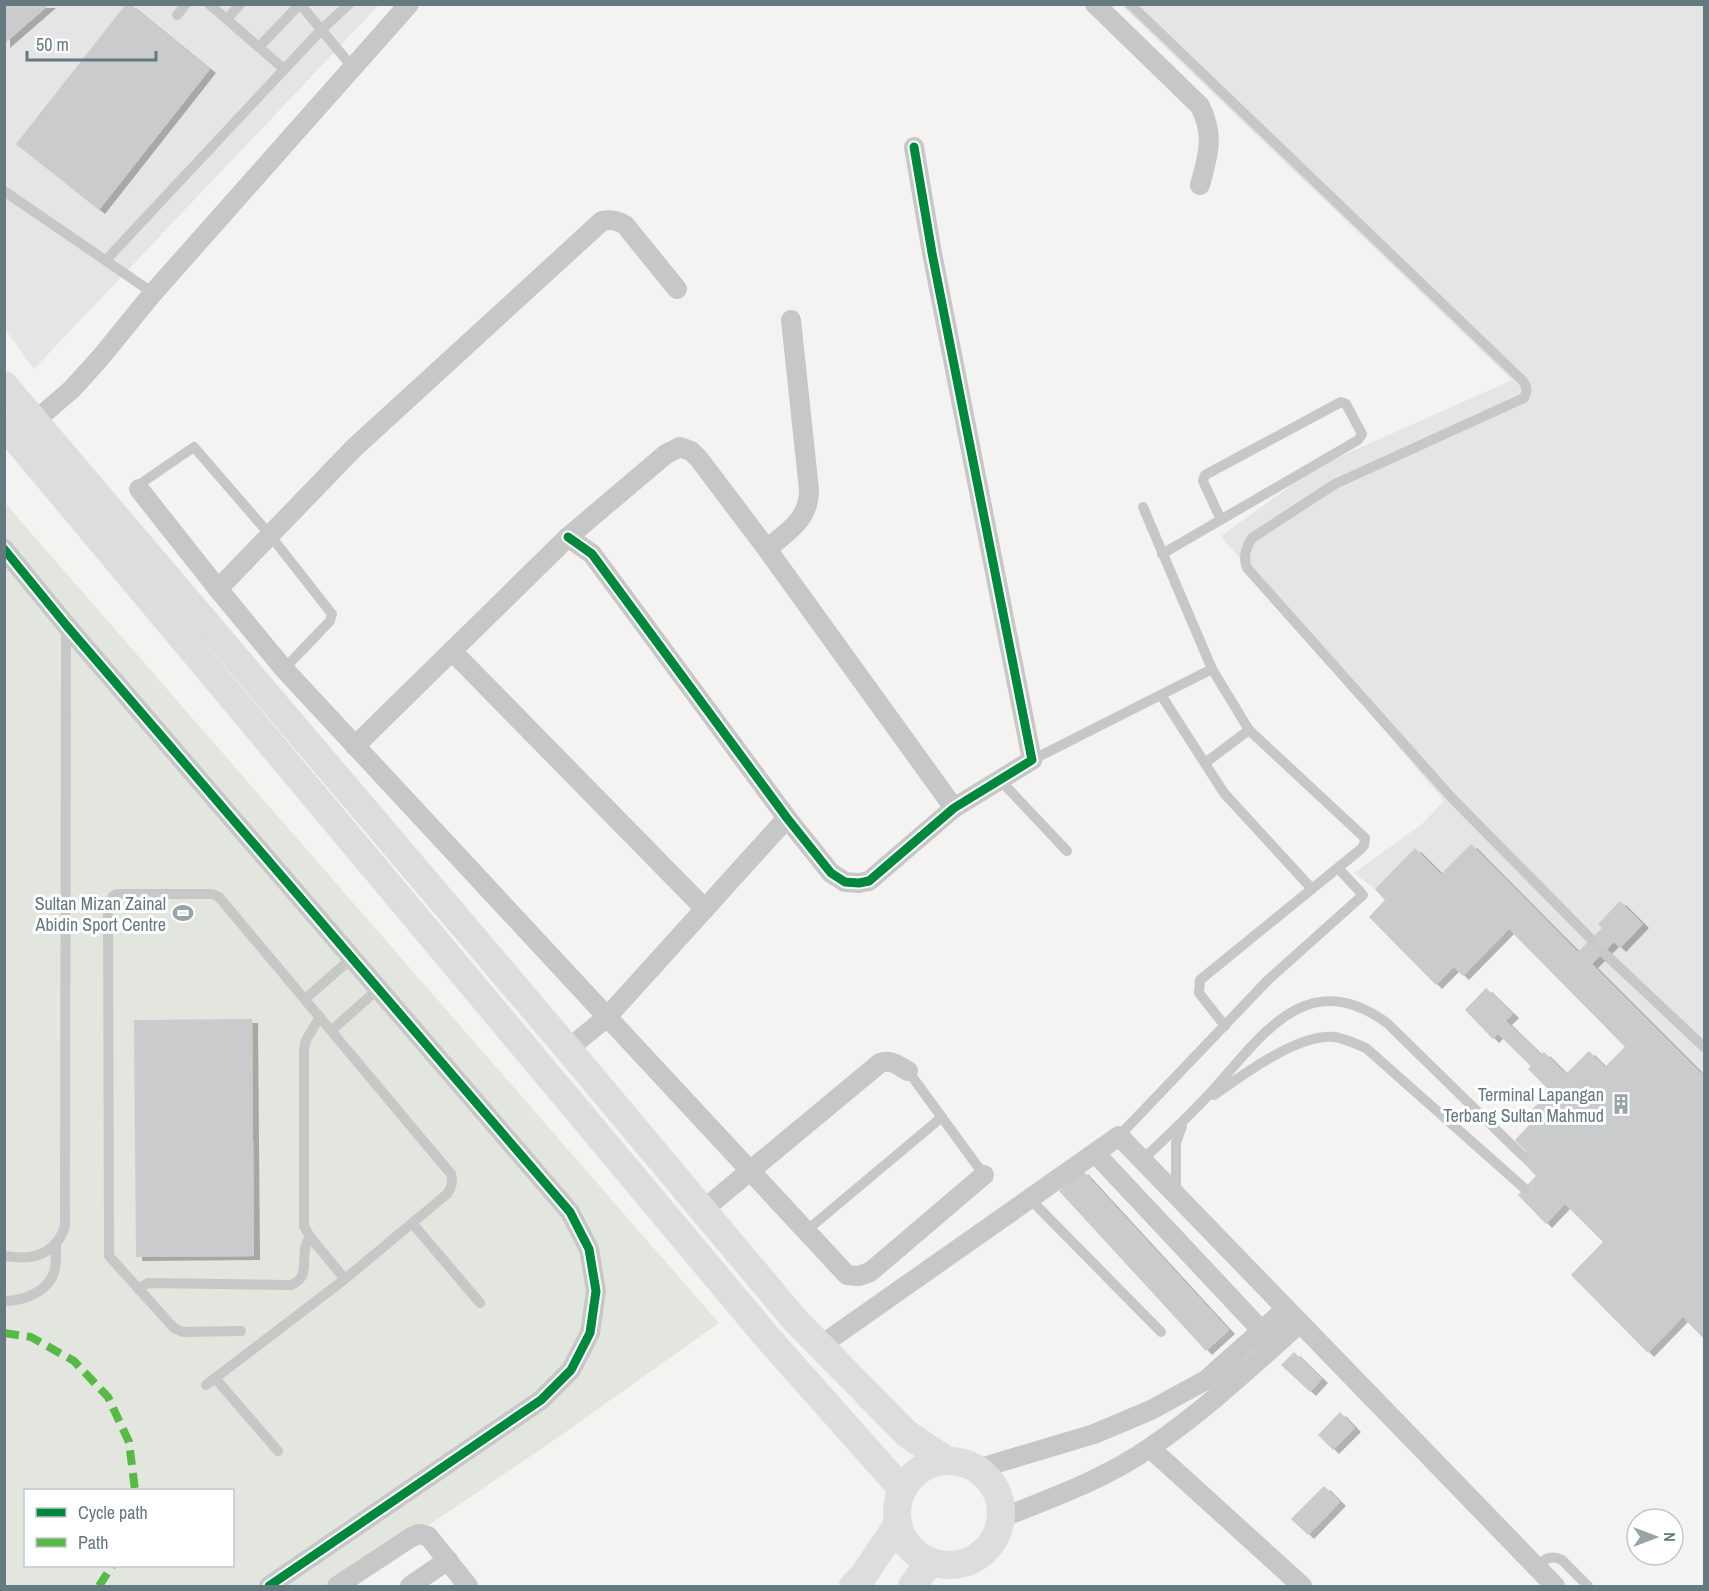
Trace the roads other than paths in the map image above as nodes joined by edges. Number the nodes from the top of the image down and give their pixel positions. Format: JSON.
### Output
{"nodes":[{"id":1,"x":186,"y":4,"type":"edge"},
{"id":2,"x":209,"y":4,"type":"edge"},
{"id":3,"x":240,"y":4,"type":"edge"},
{"id":4,"x":300,"y":4,"type":"edge"},
{"id":5,"x":349,"y":4,"type":"edge"},
{"id":6,"x":409,"y":4,"type":"edge"},
{"id":7,"x":1095,"y":4,"type":"edge"},
{"id":8,"x":1130,"y":4,"type":"edge"},
{"id":9,"x":177,"y":15,"type":"dead end"},
{"id":10,"x":227,"y":19,"type":"junction"},
{"id":11,"x":321,"y":30,"type":"junction"},
{"id":12,"x":259,"y":47,"type":"junction"},
{"id":13,"x":284,"y":69,"type":"junction"},
{"id":14,"x":354,"y":69,"type":"junction"},
{"id":15,"x":914,"y":147,"type":"dead end"},
{"id":16,"x":1200,"y":185,"type":"dead end"},
{"id":17,"x":4,"y":191,"type":"edge"},
{"id":18,"x":106,"y":260,"type":"junction"},
{"id":19,"x":677,"y":290,"type":"dead end"},
{"id":20,"x":153,"y":293,"type":"junction"},
{"id":21,"x":791,"y":320,"type":"dead end"},
{"id":22,"x":4,"y":385,"type":"edge"},
{"id":23,"x":35,"y":420,"type":"junction"},
{"id":24,"x":4,"y":425,"type":"edge"},
{"id":25,"x":139,"y":489,"type":"joint"},
{"id":26,"x":1143,"y":507,"type":"dead end"},
{"id":27,"x":1221,"y":520,"type":"junction"},
{"id":28,"x":270,"y":535,"type":"junction"},
{"id":29,"x":568,"y":537,"type":"junction"},
{"id":30,"x":4,"y":549,"type":"edge"},
{"id":31,"x":767,"y":549,"type":"junction"},
{"id":32,"x":1162,"y":554,"type":"junction"},
{"id":33,"x":218,"y":589,"type":"junction"},
{"id":34,"x":66,"y":625,"type":"junction"},
{"id":35,"x":452,"y":651,"type":"junction"},
{"id":36,"x":284,"y":669,"type":"junction"},
{"id":37,"x":1212,"y":669,"type":"junction"},
{"id":38,"x":1161,"y":695,"type":"junction"},
{"id":39,"x":1249,"y":729,"type":"junction"},
{"id":40,"x":355,"y":746,"type":"junction"},
{"id":41,"x":1032,"y":760,"type":"junction"},
{"id":42,"x":1205,"y":763,"type":"junction"},
{"id":43,"x":1000,"y":780,"type":"junction"},
{"id":44,"x":954,"y":808,"type":"junction"},
{"id":45,"x":787,"y":818,"type":"junction"},
{"id":46,"x":1067,"y":851,"type":"dead end"},
{"id":47,"x":1338,"y":868,"type":"junction"},
{"id":48,"x":1312,"y":890,"type":"junction"},
{"id":49,"x":705,"y":909,"type":"junction"},
{"id":50,"x":1591,"y":939,"type":"dead end"},
{"id":51,"x":1603,"y":952,"type":"dead end"},
{"id":52,"x":352,"y":958,"type":"junction"},
{"id":53,"x":378,"y":989,"type":"junction"},
{"id":54,"x":305,"y":999,"type":"junction"},
{"id":55,"x":320,"y":1017,"type":"junction"},
{"id":56,"x":607,"y":1017,"type":"junction"},
{"id":57,"x":1225,"y":1026,"type":"junction"},
{"id":58,"x":332,"y":1030,"type":"junction"},
{"id":59,"x":1704,"y":1047,"type":"edge"},
{"id":60,"x":568,"y":1049,"type":"junction"},
{"id":61,"x":908,"y":1071,"type":"joint"},
{"id":62,"x":1199,"y":1106,"type":"junction"},
{"id":63,"x":942,"y":1117,"type":"junction"},
{"id":64,"x":1183,"y":1123,"type":"junction"},
{"id":65,"x":1119,"y":1136,"type":"junction"},
{"id":66,"x":1095,"y":1153,"type":"junction"},
{"id":67,"x":1523,"y":1156,"type":"dead end"},
{"id":68,"x":1142,"y":1160,"type":"junction"},
{"id":69,"x":750,"y":1170,"type":"junction"},
{"id":70,"x":984,"y":1175,"type":"joint"},
{"id":71,"x":1524,"y":1188,"type":"dead end"},
{"id":72,"x":1176,"y":1196,"type":"junction"},
{"id":73,"x":1029,"y":1199,"type":"junction"},
{"id":74,"x":703,"y":1210,"type":"junction"},
{"id":75,"x":412,"y":1223,"type":"junction"},
{"id":76,"x":806,"y":1231,"type":"junction"},
{"id":77,"x":310,"y":1237,"type":"junction"},
{"id":78,"x":56,"y":1244,"type":"junction"},
{"id":79,"x":4,"y":1256,"type":"edge"},
{"id":80,"x":870,"y":1272,"type":"junction"},
{"id":81,"x":345,"y":1279,"type":"junction"},
{"id":82,"x":138,"y":1289,"type":"junction"},
{"id":83,"x":892,"y":1295,"type":"junction"},
{"id":84,"x":4,"y":1301,"type":"edge"},
{"id":85,"x":480,"y":1304,"type":"dead end"},
{"id":86,"x":1293,"y":1316,"type":"junction"},
{"id":87,"x":241,"y":1331,"type":"dead end"},
{"id":88,"x":1262,"y":1331,"type":"junction"},
{"id":89,"x":1161,"y":1332,"type":"dead end"},
{"id":90,"x":820,"y":1346,"type":"junction"},
{"id":91,"x":215,"y":1378,"type":"junction"},
{"id":92,"x":206,"y":1385,"type":"dead end"},
{"id":93,"x":1150,"y":1448,"type":"junction"},
{"id":94,"x":278,"y":1451,"type":"dead end"},
{"id":95,"x":946,"y":1460,"type":"junction"},
{"id":96,"x":977,"y":1469,"type":"junction"},
{"id":97,"x":902,"y":1489,"type":"junction"},
{"id":98,"x":1001,"y":1518,"type":"junction"},
{"id":99,"x":898,"y":1524,"type":"junction"},
{"id":100,"x":448,"y":1560,"type":"junction"},
{"id":101,"x":930,"y":1562,"type":"junction"},
{"id":102,"x":1536,"y":1567,"type":"junction"},
{"id":103,"x":858,"y":1581,"type":"edge"},
{"id":104,"x":269,"y":1587,"type":"edge"},
{"id":105,"x":337,"y":1587,"type":"edge"},
{"id":106,"x":410,"y":1587,"type":"edge"},
{"id":107,"x":468,"y":1587,"type":"edge"},
{"id":108,"x":912,"y":1587,"type":"edge"},
{"id":109,"x":1302,"y":1587,"type":"edge"},
{"id":110,"x":1555,"y":1587,"type":"edge"},
{"id":111,"x":1588,"y":1587,"type":"edge"}],
"edges":[{"from":1,"to":9,"type":"lane"},
{"from":2,"to":10,"type":"lane"},
{"from":3,"to":10,"type":"lane"},
{"from":4,"to":11,"type":"lane"},
{"from":4,"to":12,"type":"lane"},
{"from":5,"to":11,"type":"lane"},
{"from":6,"to":14,"type":"street"},
{"from":7,"to":16,"type":"street"},
{"from":8,"to":50,"type":"lane"},
{"from":10,"to":12,"type":"lane"},
{"from":11,"to":13,"type":"lane"},
{"from":11,"to":14,"type":"lane"},
{"from":12,"to":13,"type":"lane"},
{"from":13,"to":18,"type":"lane"},
{"from":14,"to":20,"type":"street"},
{"from":15,"to":41,"type":"street"},
{"from":17,"to":18,"type":"lane"},
{"from":18,"to":20,"type":"lane"},
{"from":19,"to":28,"type":"street"},
{"from":20,"to":23,"type":"street"},
{"from":21,"to":31,"type":"street"},
{"from":22,"to":23,"type":"main road"},
{"from":23,"to":60,"type":"main road"},
{"from":24,"to":97,"type":"main road"},
{"from":25,"to":28,"type":"lane"},
{"from":25,"to":33,"type":"street"},
{"from":26,"to":32,"type":"lane"},
{"from":27,"to":27,"type":"lane"},
{"from":27,"to":32,"type":"lane"},
{"from":28,"to":33,"type":"street"},
{"from":28,"to":36,"type":"lane"},
{"from":29,"to":31,"type":"street"},
{"from":29,"to":35,"type":"street"},
{"from":29,"to":45,"type":"street"},
{"from":30,"to":34,"type":"street"},
{"from":31,"to":44,"type":"street"},
{"from":32,"to":37,"type":"lane"},
{"from":33,"to":36,"type":"street"},
{"from":34,"to":52,"type":"street"},
{"from":34,"to":78,"type":"lane"},
{"from":35,"to":40,"type":"street"},
{"from":35,"to":49,"type":"street"},
{"from":36,"to":40,"type":"street"},
{"from":37,"to":38,"type":"lane"},
{"from":37,"to":39,"type":"lane"},
{"from":38,"to":41,"type":"lane"},
{"from":38,"to":42,"type":"lane"},
{"from":39,"to":42,"type":"lane"},
{"from":39,"to":47,"type":"lane"},
{"from":40,"to":56,"type":"street"},
{"from":41,"to":43,"type":"street"},
{"from":42,"to":48,"type":"lane"},
{"from":43,"to":44,"type":"street"},
{"from":43,"to":46,"type":"lane"},
{"from":44,"to":45,"type":"street"},
{"from":45,"to":49,"type":"street"},
{"from":47,"to":48,"type":"lane"},
{"from":47,"to":57,"type":"lane"},
{"from":48,"to":57,"type":"lane"},
{"from":49,"to":56,"type":"street"},
{"from":51,"to":59,"type":"lane"},
{"from":52,"to":53,"type":"street"},
{"from":52,"to":54,"type":"lane"},
{"from":53,"to":58,"type":"lane"},
{"from":53,"to":104,"type":"street"},
{"from":54,"to":55,"type":"lane"},
{"from":54,"to":82,"type":"lane"},
{"from":55,"to":58,"type":"lane"},
{"from":55,"to":77,"type":"lane"},
{"from":56,"to":60,"type":"street"},
{"from":56,"to":69,"type":"street"},
{"from":57,"to":65,"type":"lane"},
{"from":58,"to":75,"type":"lane"},
{"from":60,"to":74,"type":"main road"},
{"from":61,"to":63,"type":"lane"},
{"from":61,"to":69,"type":"street"},
{"from":62,"to":64,"type":"lane"},
{"from":62,"to":67,"type":"lane"},
{"from":62,"to":71,"type":"lane"},
{"from":63,"to":70,"type":"lane"},
{"from":63,"to":76,"type":"lane"},
{"from":64,"to":68,"type":"lane"},
{"from":64,"to":72,"type":"lane"},
{"from":65,"to":66,"type":"street"},
{"from":65,"to":68,"type":"street"},
{"from":66,"to":73,"type":"street"},
{"from":66,"to":88,"type":"street"},
{"from":68,"to":72,"type":"street"},
{"from":69,"to":74,"type":"street"},
{"from":69,"to":76,"type":"street"},
{"from":70,"to":80,"type":"street"},
{"from":72,"to":86,"type":"street"},
{"from":73,"to":83,"type":"street"},
{"from":73,"to":89,"type":"lane"},
{"from":74,"to":90,"type":"main road"},
{"from":75,"to":81,"type":"lane"},
{"from":75,"to":85,"type":"lane"},
{"from":76,"to":80,"type":"street"},
{"from":77,"to":81,"type":"lane"},
{"from":77,"to":82,"type":"lane"},
{"from":78,"to":79,"type":"lane"},
{"from":78,"to":84,"type":"lane"},
{"from":80,"to":83,"type":"street"},
{"from":81,"to":91,"type":"lane"},
{"from":82,"to":87,"type":"lane"},
{"from":83,"to":90,"type":"street"},
{"from":86,"to":88,"type":"street"},
{"from":86,"to":93,"type":"street"},
{"from":86,"to":102,"type":"street"},
{"from":88,"to":96,"type":"street"},
{"from":90,"to":95,"type":"main road"},
{"from":91,"to":92,"type":"lane"},
{"from":91,"to":94,"type":"lane"},
{"from":93,"to":98,"type":"street"},
{"from":93,"to":109,"type":"street"},
{"from":95,"to":96,"type":"main road"},
{"from":95,"to":97,"type":"main road"},
{"from":96,"to":98,"type":"main road"},
{"from":97,"to":99,"type":"main road"},
{"from":98,"to":101,"type":"main road"},
{"from":99,"to":101,"type":"main road"},
{"from":99,"to":103,"type":"main road"},
{"from":100,"to":105,"type":"street"},
{"from":100,"to":106,"type":"street"},
{"from":100,"to":107,"type":"street"},
{"from":101,"to":108,"type":"main road"},
{"from":102,"to":110,"type":"street"},
{"from":102,"to":111,"type":"lane"}]}
